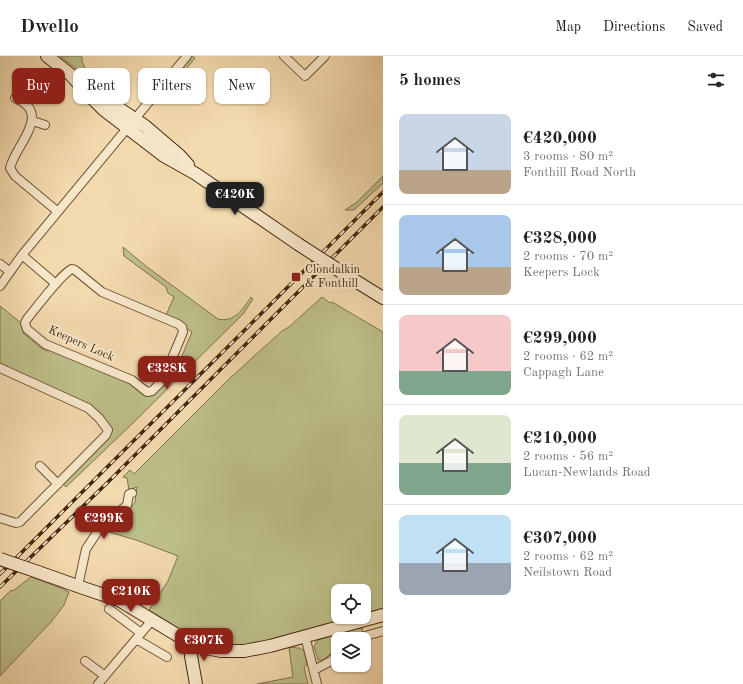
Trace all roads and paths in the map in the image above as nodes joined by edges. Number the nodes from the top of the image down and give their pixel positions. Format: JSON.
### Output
{"nodes":[{"id":1,"x":47,"y":56,"type":"edge"},
{"id":2,"x":187,"y":56,"type":"edge"},
{"id":3,"x":284,"y":56,"type":"edge"},
{"id":4,"x":325,"y":56,"type":"edge"},
{"id":5,"x":27,"y":104,"type":"edge"},
{"id":6,"x":33,"y":120,"type":"junction"},
{"id":7,"x":131,"y":123,"type":"junction"},
{"id":8,"x":45,"y":125,"type":"dead end"},
{"id":9,"x":58,"y":211,"type":"junction"},
{"id":10,"x":22,"y":255,"type":"junction"},
{"id":11,"x":0,"y":264,"type":"edge"},
{"id":12,"x":9,"y":271,"type":"junction"},
{"id":13,"x":56,"y":284,"type":"junction"},
{"id":14,"x":0,"y":286,"type":"edge"},
{"id":15,"x":383,"y":298,"type":"edge"},
{"id":16,"x":0,"y":368,"type":"edge"},
{"id":17,"x":40,"y":466,"type":"dead end"},
{"id":18,"x":58,"y":484,"type":"junction"},
{"id":19,"x":132,"y":493,"type":"dead end"},
{"id":20,"x":0,"y":518,"type":"edge"},
{"id":21,"x":0,"y":559,"type":"edge"},
{"id":22,"x":78,"y":586,"type":"junction"},
{"id":23,"x":109,"y":609,"type":"dead end"},
{"id":24,"x":383,"y":616,"type":"edge"},
{"id":25,"x":153,"y":619,"type":"junction"},
{"id":26,"x":383,"y":631,"type":"edge"},
{"id":27,"x":371,"y":634,"type":"edge"},
{"id":28,"x":138,"y":636,"type":"junction"},
{"id":29,"x":306,"y":636,"type":"junction"},
{"id":30,"x":192,"y":642,"type":"junction"},
{"id":31,"x":167,"y":657,"type":"dead end"},
{"id":32,"x":85,"y":661,"type":"dead end"},
{"id":33,"x":331,"y":661,"type":"edge"},
{"id":34,"x":314,"y":670,"type":"junction"},
{"id":35,"x":105,"y":676,"type":"junction"},
{"id":36,"x":98,"y":684,"type":"edge"},
{"id":37,"x":196,"y":684,"type":"edge"},
{"id":38,"x":317,"y":684,"type":"edge"}],
"edges":[{"from":1,"to":7,"type":"street"},
{"from":2,"to":7,"type":"street"},
{"from":3,"to":4,"type":"street"},
{"from":5,"to":6,"type":"street"},
{"from":6,"to":8,"type":"street"},
{"from":6,"to":9,"type":"street"},
{"from":7,"to":9,"type":"street"},
{"from":7,"to":15,"type":"street","bridge":true},
{"from":9,"to":10,"type":"street"},
{"from":10,"to":12,"type":"street"},
{"from":10,"to":13,"type":"street"},
{"from":11,"to":12,"type":"street"},
{"from":12,"to":14,"type":"street"},
{"from":13,"to":13,"type":"street","name":"Keepers Lock"},
{"from":16,"to":18,"type":"street"},
{"from":17,"to":18,"type":"street"},
{"from":18,"to":20,"type":"street"},
{"from":19,"to":22,"type":"street"},
{"from":21,"to":22,"type":"street","bridge":true},
{"from":22,"to":25,"type":"street"},
{"from":23,"to":28,"type":"street"},
{"from":24,"to":29,"type":"street"},
{"from":25,"to":28,"type":"street"},
{"from":25,"to":30,"type":"street"},
{"from":26,"to":27,"type":"street"},
{"from":28,"to":31,"type":"street"},
{"from":28,"to":35,"type":"street"},
{"from":29,"to":30,"type":"street"},
{"from":29,"to":34,"type":"street"},
{"from":30,"to":37,"type":"street"},
{"from":32,"to":35,"type":"street"},
{"from":33,"to":34,"type":"street"},
{"from":34,"to":38,"type":"street"},
{"from":35,"to":36,"type":"street"}]}
